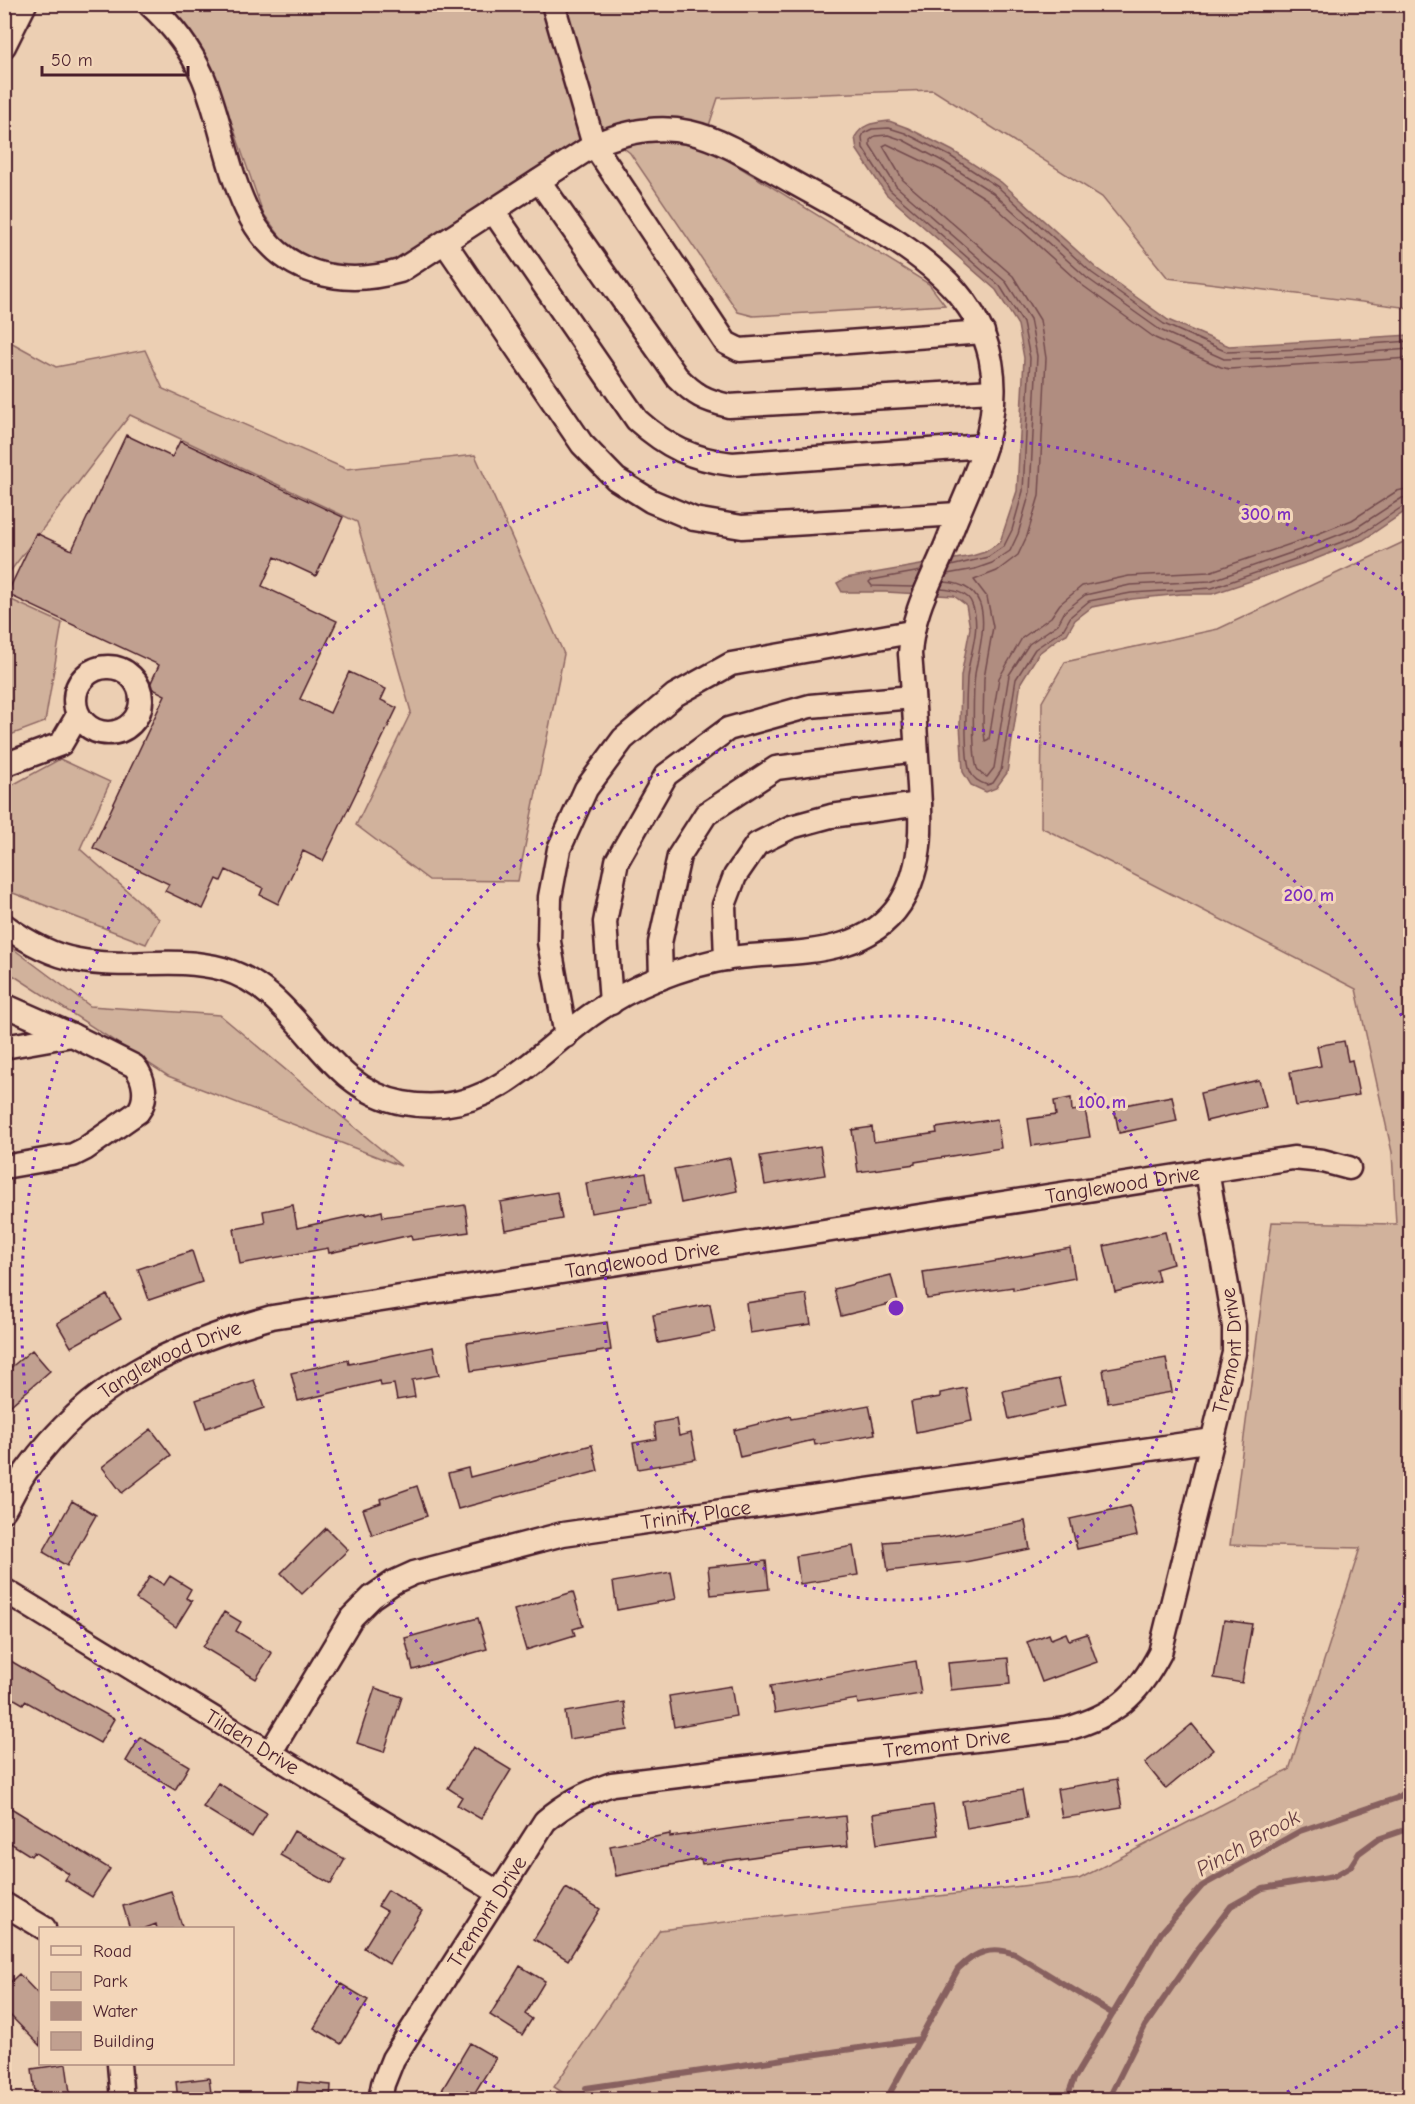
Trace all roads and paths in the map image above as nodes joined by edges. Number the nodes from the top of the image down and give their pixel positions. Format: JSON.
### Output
{"nodes":[{"id":1,"x":25,"y":4,"type":"edge"},
{"id":2,"x":149,"y":4,"type":"edge"},
{"id":3,"x":553,"y":4,"type":"edge"},
{"id":4,"x":4,"y":46,"type":"edge"},
{"id":5,"x":594,"y":146,"type":"junction"},
{"id":6,"x":539,"y":181,"type":"junction"},
{"id":7,"x":493,"y":211,"type":"junction"},
{"id":8,"x":445,"y":243,"type":"junction"},
{"id":9,"x":983,"y":332,"type":"junction"},
{"id":10,"x":993,"y":391,"type":"junction"},
{"id":11,"x":985,"y":446,"type":"junction"},
{"id":12,"x":958,"y":514,"type":"junction"},
{"id":13,"x":914,"y":621,"type":"junction"},
{"id":14,"x":913,"y":697,"type":"junction"},
{"id":15,"x":78,"y":715,"type":"dead end"},
{"id":16,"x":916,"y":750,"type":"junction"},
{"id":17,"x":4,"y":765,"type":"edge"},
{"id":18,"x":920,"y":804,"type":"junction"},
{"id":19,"x":4,"y":925,"type":"edge"},
{"id":20,"x":726,"y":959,"type":"junction"},
{"id":21,"x":661,"y":978,"type":"junction"},
{"id":22,"x":610,"y":1003,"type":"junction"},
{"id":23,"x":4,"y":1005,"type":"edge"},
{"id":24,"x":72,"y":1035,"type":"junction"},
{"id":25,"x":566,"y":1036,"type":"junction"},
{"id":26,"x":4,"y":1047,"type":"edge"},
{"id":27,"x":4,"y":1167,"type":"edge"},
{"id":28,"x":1348,"y":1168,"type":"dead end"},
{"id":29,"x":1207,"y":1171,"type":"junction"},
{"id":30,"x":1213,"y":1440,"type":"junction"},
{"id":31,"x":4,"y":1510,"type":"edge"},
{"id":32,"x":4,"y":1590,"type":"edge"},
{"id":33,"x":270,"y":1753,"type":"junction"},
{"id":34,"x":499,"y":1893,"type":"junction"},
{"id":35,"x":4,"y":1904,"type":"edge"},
{"id":36,"x":41,"y":1927,"type":"edge"},
{"id":37,"x":119,"y":2065,"type":"edge"},
{"id":38,"x":122,"y":2100,"type":"edge"},
{"id":39,"x":380,"y":2100,"type":"edge"}],
"edges":[{"from":1,"to":4,"type":"street"},
{"from":2,"to":8,"type":"street"},
{"from":3,"to":5,"type":"street"},
{"from":5,"to":6,"type":"street"},
{"from":5,"to":9,"type":"street"},
{"from":5,"to":9,"type":"street"},
{"from":6,"to":7,"type":"street"},
{"from":6,"to":10,"type":"street"},
{"from":7,"to":8,"type":"street"},
{"from":7,"to":11,"type":"street"},
{"from":8,"to":12,"type":"street"},
{"from":9,"to":10,"type":"street"},
{"from":10,"to":11,"type":"street"},
{"from":11,"to":12,"type":"street"},
{"from":12,"to":13,"type":"street"},
{"from":13,"to":14,"type":"street"},
{"from":13,"to":25,"type":"street"},
{"from":14,"to":16,"type":"street"},
{"from":14,"to":22,"type":"street"},
{"from":15,"to":17,"type":"street"},
{"from":16,"to":18,"type":"street"},
{"from":16,"to":21,"type":"street"},
{"from":18,"to":20,"type":"street"},
{"from":18,"to":20,"type":"street"},
{"from":19,"to":25,"type":"street"},
{"from":20,"to":21,"type":"street"},
{"from":21,"to":22,"type":"street"},
{"from":22,"to":25,"type":"street"},
{"from":23,"to":24,"type":"street"},
{"from":24,"to":26,"type":"street"},
{"from":24,"to":27,"type":"street"},
{"from":28,"to":29,"type":"street","name":"Tanglewood Drive"},
{"from":29,"to":30,"type":"street","name":"Tremont Drive"},
{"from":29,"to":31,"type":"street","name":"Tanglewood Drive"},
{"from":30,"to":33,"type":"street","name":"Trinity Place"},
{"from":30,"to":34,"type":"street","name":"Tremont Drive"},
{"from":32,"to":33,"type":"street","name":"Tilden Drive"},
{"from":33,"to":34,"type":"street","name":"Tilden Drive"},
{"from":34,"to":39,"type":"street","name":"Tremont Drive"},
{"from":35,"to":36,"type":"street"},
{"from":37,"to":38,"type":"street"}]}
